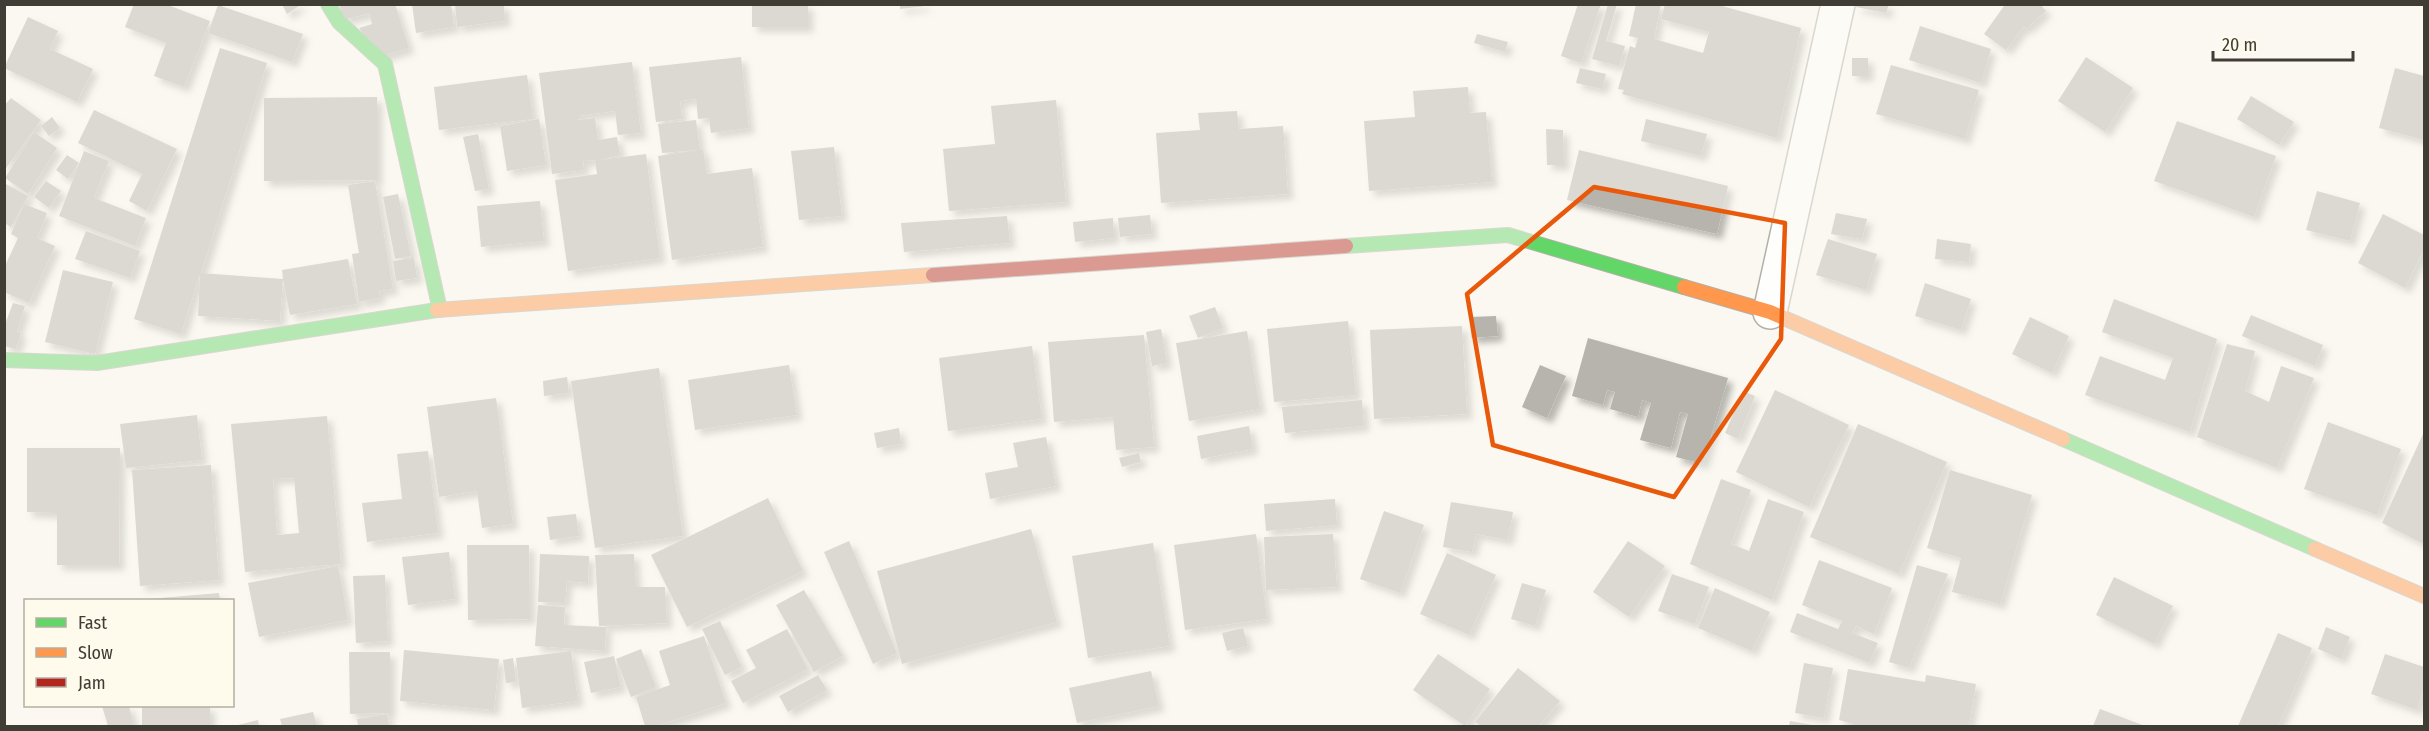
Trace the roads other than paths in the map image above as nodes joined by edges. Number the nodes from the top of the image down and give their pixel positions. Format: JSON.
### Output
{"nodes":[{"id":1,"x":328,"y":4,"type":"edge"},
{"id":2,"x":1838,"y":4,"type":"edge"},
{"id":3,"x":440,"y":310,"type":"junction"},
{"id":4,"x":1770,"y":312,"type":"junction"},
{"id":5,"x":4,"y":360,"type":"edge"},
{"id":6,"x":2424,"y":596,"type":"edge"}],
"edges":[{"from":1,"to":3,"type":"street"},
{"from":2,"to":4,"type":"street"},
{"from":3,"to":4,"type":"street"},
{"from":3,"to":5,"type":"street"},
{"from":4,"to":6,"type":"street"}]}
